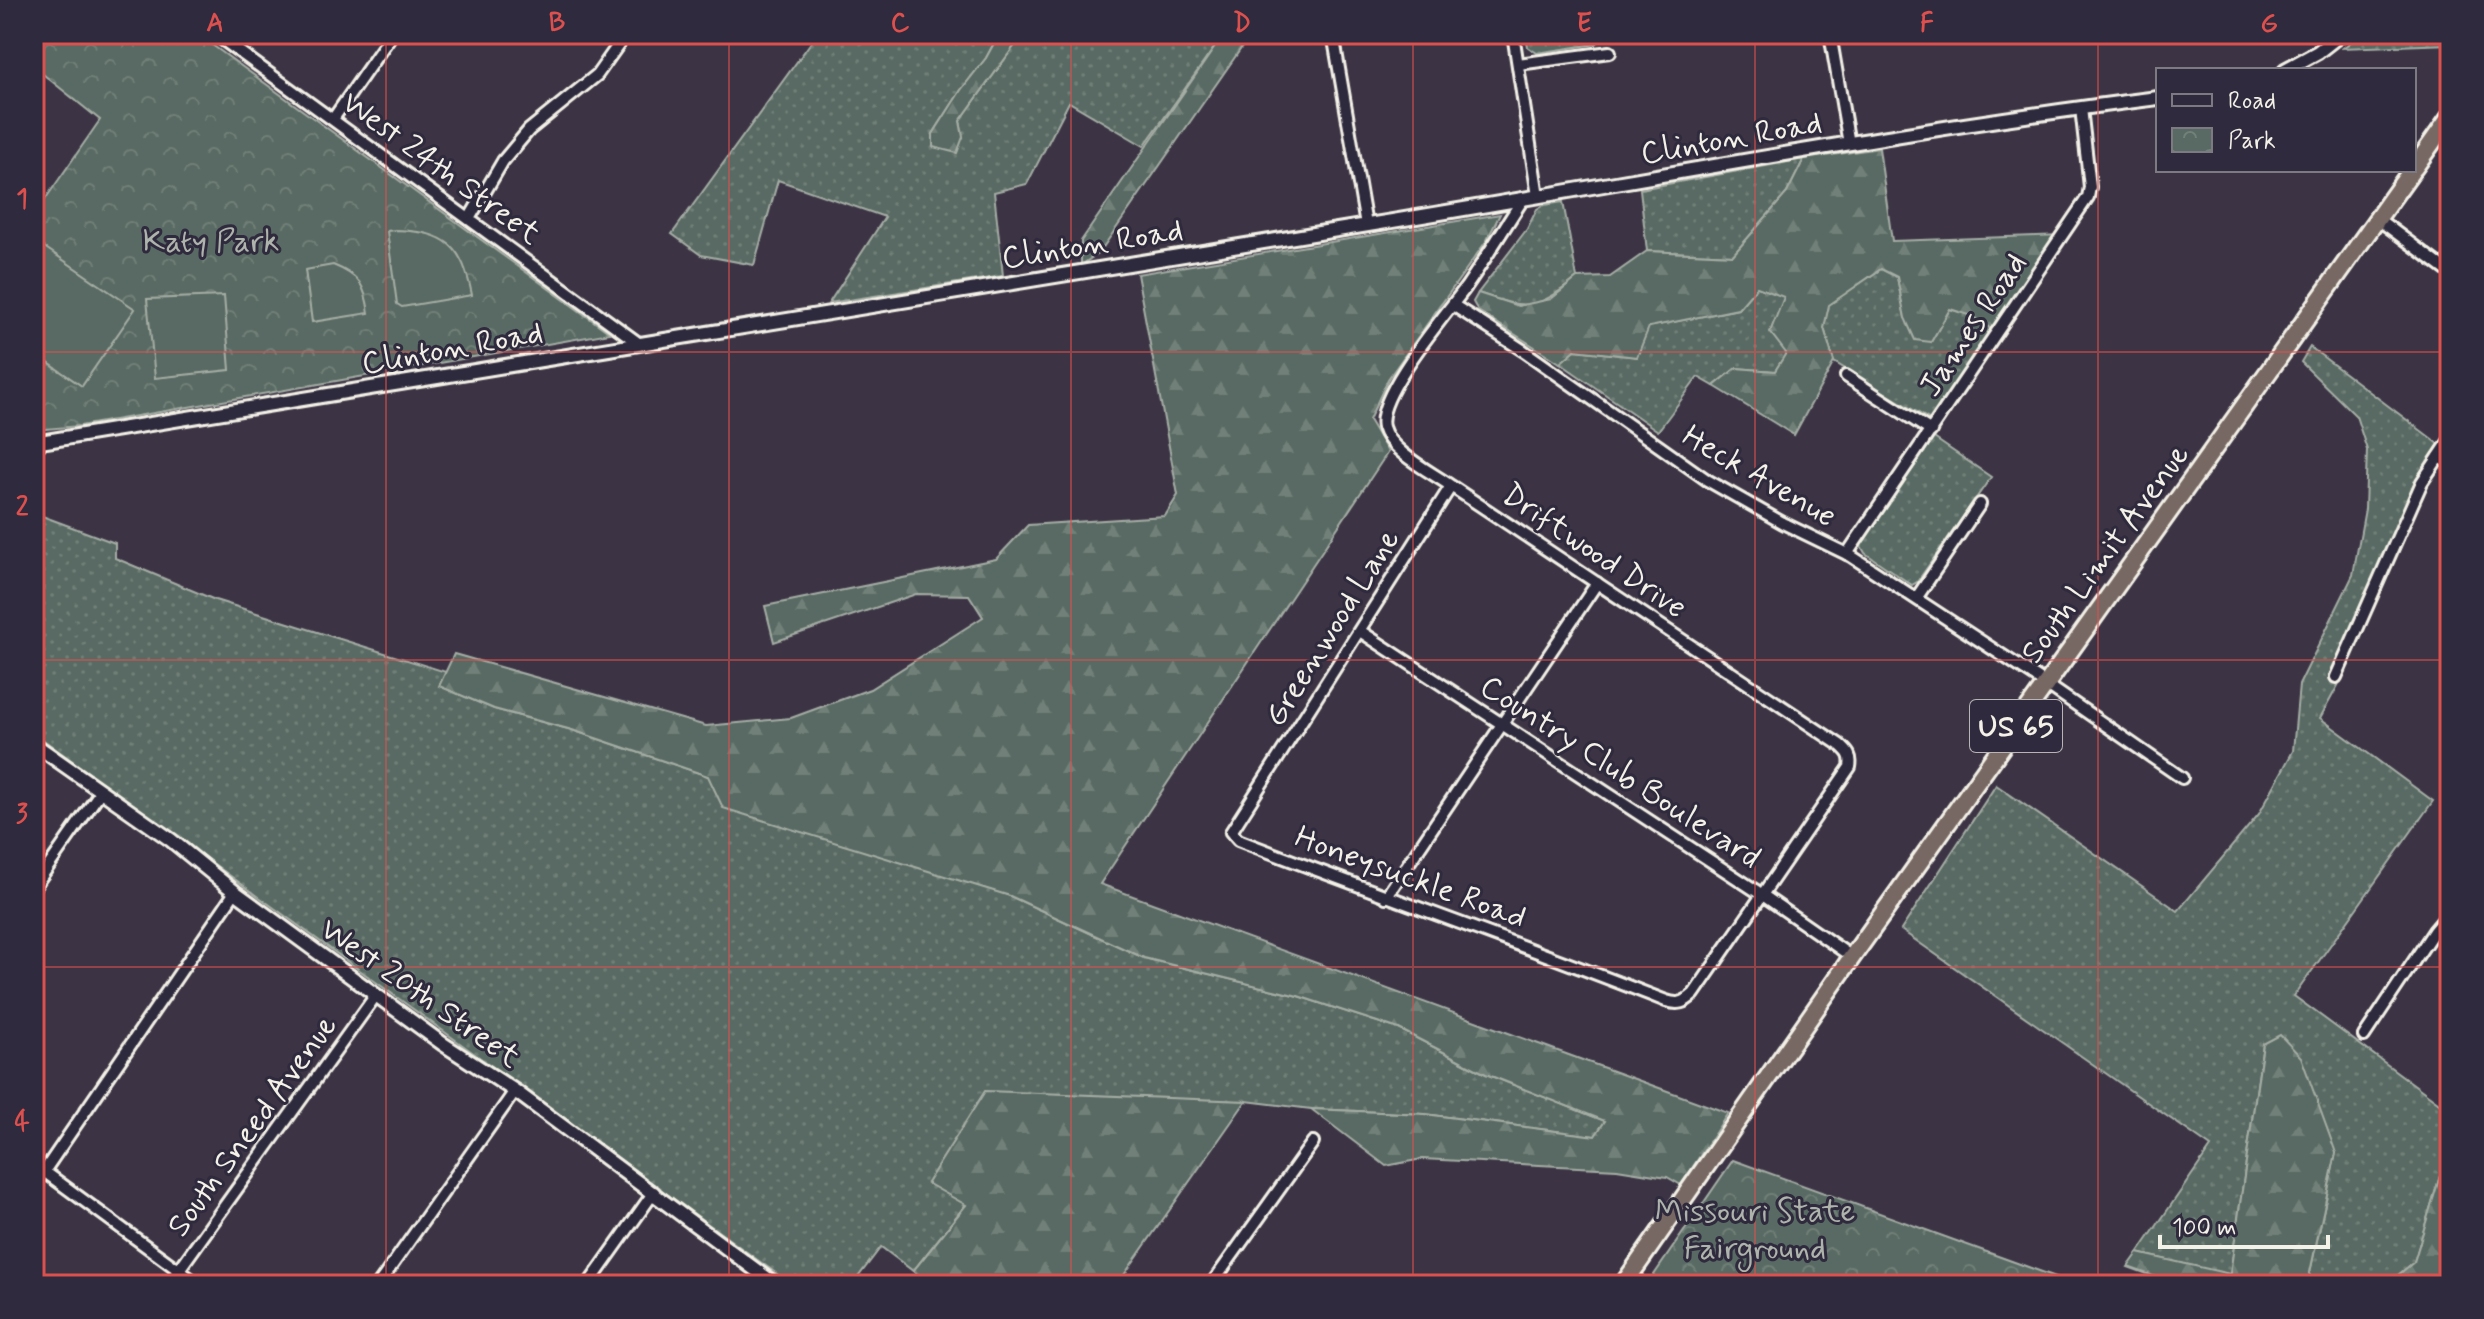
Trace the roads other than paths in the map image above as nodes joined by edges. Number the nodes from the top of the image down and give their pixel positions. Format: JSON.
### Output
{"nodes":[{"id":1,"x":215,"y":34,"type":"edge"},
{"id":2,"x":392,"y":34,"type":"edge"},
{"id":3,"x":626,"y":34,"type":"edge"},
{"id":4,"x":1333,"y":34,"type":"edge"},
{"id":5,"x":1513,"y":34,"type":"edge"},
{"id":6,"x":1830,"y":34,"type":"edge"},
{"id":7,"x":2341,"y":34,"type":"edge"},
{"id":8,"x":1610,"y":52,"type":"dead end"},
{"id":9,"x":1518,"y":64,"type":"junction"},
{"id":10,"x":2289,"y":68,"type":"edge"},
{"id":11,"x":2156,"y":98,"type":"edge"},
{"id":12,"x":2081,"y":108,"type":"junction"},
{"id":13,"x":2450,"y":117,"type":"edge"},
{"id":14,"x":333,"y":119,"type":"junction"},
{"id":15,"x":1849,"y":144,"type":"junction"},
{"id":16,"x":2416,"y":165,"type":"edge"},
{"id":17,"x":2411,"y":172,"type":"edge"},
{"id":18,"x":1538,"y":196,"type":"junction"},
{"id":19,"x":1523,"y":199,"type":"junction"},
{"id":20,"x":469,"y":219,"type":"junction"},
{"id":21,"x":2378,"y":219,"type":"junction"},
{"id":22,"x":1366,"y":225,"type":"junction"},
{"id":23,"x":2450,"y":273,"type":"edge"},
{"id":24,"x":1453,"y":305,"type":"junction"},
{"id":25,"x":637,"y":342,"type":"junction"},
{"id":26,"x":1846,"y":376,"type":"dead end"},
{"id":27,"x":1931,"y":431,"type":"junction"},
{"id":28,"x":2450,"y":440,"type":"edge"},
{"id":29,"x":34,"y":443,"type":"edge"},
{"id":30,"x":2439,"y":457,"type":"junction"},
{"id":31,"x":2450,"y":464,"type":"edge"},
{"id":32,"x":1451,"y":486,"type":"junction"},
{"id":33,"x":1980,"y":504,"type":"dead end"},
{"id":34,"x":1847,"y":554,"type":"junction"},
{"id":35,"x":1597,"y":583,"type":"junction"},
{"id":36,"x":1917,"y":597,"type":"junction"},
{"id":37,"x":1360,"y":631,"type":"junction"},
{"id":38,"x":2336,"y":677,"type":"dead end"},
{"id":39,"x":2046,"y":684,"type":"junction"},
{"id":40,"x":1502,"y":724,"type":"junction"},
{"id":41,"x":34,"y":744,"type":"edge"},
{"id":42,"x":2182,"y":778,"type":"dead end"},
{"id":43,"x":101,"y":791,"type":"junction"},
{"id":44,"x":1254,"y":795,"type":"joint"},
{"id":45,"x":34,"y":887,"type":"edge"},
{"id":46,"x":235,"y":892,"type":"junction"},
{"id":47,"x":1761,"y":894,"type":"junction"},
{"id":48,"x":1386,"y":897,"type":"junction"},
{"id":49,"x":2450,"y":912,"type":"edge"},
{"id":50,"x":1852,"y":957,"type":"junction"},
{"id":51,"x":376,"y":995,"type":"junction"},
{"id":52,"x":2364,"y":1036,"type":"dead end"},
{"id":53,"x":515,"y":1091,"type":"junction"},
{"id":54,"x":1313,"y":1142,"type":"dead end"},
{"id":55,"x":34,"y":1164,"type":"edge"},
{"id":56,"x":45,"y":1171,"type":"junction"},
{"id":57,"x":34,"y":1186,"type":"edge"},
{"id":58,"x":654,"y":1192,"type":"junction"},
{"id":59,"x":178,"y":1270,"type":"junction"},
{"id":60,"x":168,"y":1285,"type":"edge"},
{"id":61,"x":199,"y":1285,"type":"edge"},
{"id":62,"x":378,"y":1285,"type":"edge"},
{"id":63,"x":588,"y":1285,"type":"edge"},
{"id":64,"x":776,"y":1285,"type":"edge"},
{"id":65,"x":1211,"y":1285,"type":"edge"},
{"id":66,"x":1623,"y":1285,"type":"edge"}],
"edges":[{"from":1,"to":14,"type":"street","name":"West 24th Street"},
{"from":2,"to":14,"type":"street"},
{"from":3,"to":20,"type":"street"},
{"from":4,"to":22,"type":"street"},
{"from":5,"to":9,"type":"street"},
{"from":6,"to":15,"type":"street"},
{"from":7,"to":10,"type":"street"},
{"from":8,"to":9,"type":"street"},
{"from":9,"to":18,"type":"street"},
{"from":11,"to":12,"type":"street","name":"Clinton Road"},
{"from":12,"to":15,"type":"street","name":"Clinton Road"},
{"from":12,"to":27,"type":"street","name":"James Road"},
{"from":13,"to":16,"type":"highway","name":"South Limit Avenue","number":"US 65"},
{"from":14,"to":20,"type":"street","name":"West 24th Street"},
{"from":15,"to":18,"type":"street","name":"Clinton Road"},
{"from":17,"to":21,"type":"highway","name":"South Limit Avenue","number":"US 65"},
{"from":18,"to":19,"type":"street","name":"Clinton Road"},
{"from":19,"to":22,"type":"street","name":"Clinton Road"},
{"from":19,"to":24,"type":"street"},
{"from":20,"to":25,"type":"street","name":"West 24th Street"},
{"from":21,"to":23,"type":"street"},
{"from":21,"to":39,"type":"highway","name":"South Limit Avenue","number":"US 65"},
{"from":22,"to":25,"type":"street","name":"Clinton Road"},
{"from":24,"to":32,"type":"street","name":"Driftwood Drive"},
{"from":24,"to":34,"type":"street","name":"Heck Avenue"},
{"from":25,"to":29,"type":"street","name":"Clinton Road"},
{"from":26,"to":27,"type":"street"},
{"from":27,"to":34,"type":"street","name":"James Road"},
{"from":28,"to":30,"type":"street"},
{"from":30,"to":31,"type":"street"},
{"from":30,"to":38,"type":"street"},
{"from":32,"to":35,"type":"street","name":"Driftwood Drive"},
{"from":32,"to":37,"type":"street","name":"Greenwood Lane"},
{"from":33,"to":36,"type":"street"},
{"from":34,"to":36,"type":"street","name":"Heck Avenue"},
{"from":35,"to":40,"type":"street"},
{"from":35,"to":47,"type":"street","name":"Driftwood Drive"},
{"from":36,"to":39,"type":"street","name":"Heck Avenue"},
{"from":37,"to":40,"type":"street","name":"Country Club Boulevard"},
{"from":37,"to":44,"type":"street","name":"Greenwood Lane"},
{"from":39,"to":42,"type":"street","name":"Heck Avenue"},
{"from":39,"to":50,"type":"highway","name":"South Limit Avenue","number":"US 65"},
{"from":40,"to":47,"type":"street","name":"Country Club Boulevard"},
{"from":40,"to":48,"type":"street"},
{"from":41,"to":43,"type":"street","name":"West 20th Street"},
{"from":43,"to":45,"type":"street"},
{"from":43,"to":46,"type":"street","name":"West 20th Street"},
{"from":44,"to":48,"type":"street","name":"Honeysuckle Road"},
{"from":46,"to":51,"type":"street","name":"West 20th Street"},
{"from":46,"to":56,"type":"street"},
{"from":47,"to":48,"type":"street","name":"Honeysuckle Road"},
{"from":47,"to":50,"type":"street","name":"Country Club Boulevard"},
{"from":49,"to":52,"type":"street"},
{"from":50,"to":66,"type":"highway","name":"South Limit Avenue","number":"US 65"},
{"from":51,"to":53,"type":"street","name":"West 20th Street"},
{"from":51,"to":59,"type":"street","name":"South Sneed Avenue"},
{"from":53,"to":58,"type":"street","name":"West 20th Street"},
{"from":53,"to":62,"type":"street"},
{"from":54,"to":65,"type":"street"},
{"from":55,"to":56,"type":"street"},
{"from":56,"to":57,"type":"street"},
{"from":56,"to":59,"type":"street"},
{"from":58,"to":63,"type":"street"},
{"from":58,"to":64,"type":"street","name":"West 20th Street"},
{"from":59,"to":60,"type":"street","name":"South Sneed Avenue"},
{"from":59,"to":61,"type":"street"}]}
